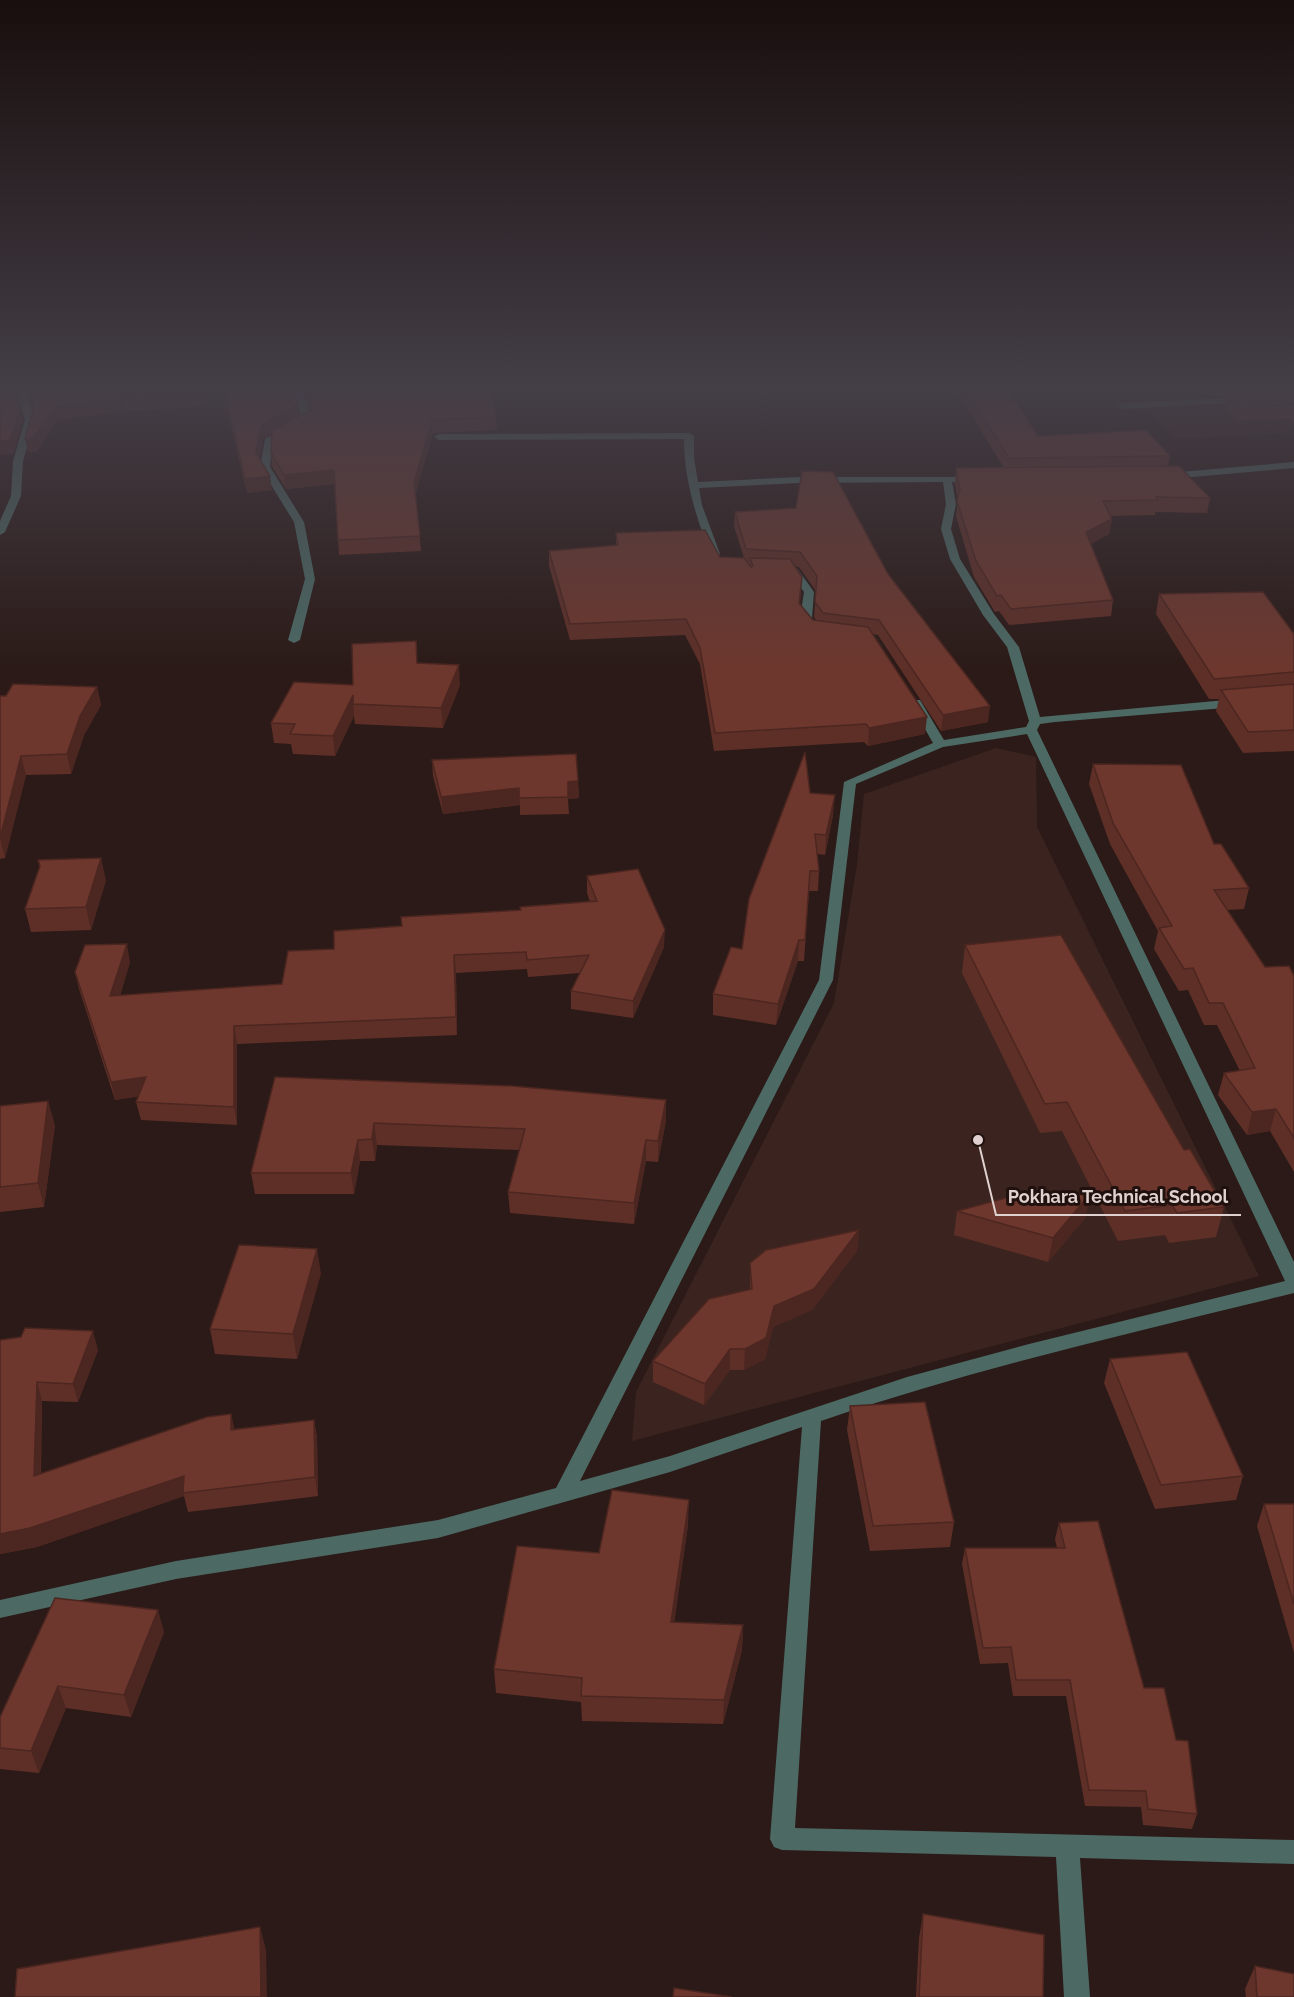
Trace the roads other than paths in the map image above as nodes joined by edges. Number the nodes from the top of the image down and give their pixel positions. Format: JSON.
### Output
{"nodes":[{"id":1,"x":17,"y":484,"type":"edge"},
{"id":2,"x":276,"y":484,"type":"edge"},
{"id":3,"x":710,"y":484,"type":"edge"},
{"id":4,"x":948,"y":484,"type":"edge"},
{"id":5,"x":693,"y":485,"type":"joint"},
{"id":6,"x":0,"y":532,"type":"edge"},
{"id":7,"x":720,"y":561,"type":"edge"},
{"id":8,"x":774,"y":570,"type":"edge"},
{"id":9,"x":827,"y":634,"type":"edge"},
{"id":10,"x":294,"y":640,"type":"dead end"},
{"id":11,"x":907,"y":689,"type":"edge"},
{"id":12,"x":1251,"y":702,"type":"edge"},
{"id":13,"x":1033,"y":725,"type":"junction"},
{"id":14,"x":940,"y":744,"type":"junction"},
{"id":15,"x":1294,"y":1281,"type":"edge"},
{"id":16,"x":1294,"y":1286,"type":"edge"},
{"id":17,"x":812,"y":1417,"type":"junction"},
{"id":18,"x":562,"y":1496,"type":"junction"},
{"id":19,"x":0,"y":1610,"type":"edge"},
{"id":20,"x":1067,"y":1847,"type":"junction"},
{"id":21,"x":1294,"y":1852,"type":"edge"},
{"id":22,"x":1077,"y":1997,"type":"edge"}],
"edges":[{"from":1,"to":6,"type":"street"},
{"from":2,"to":10,"type":"street"},
{"from":3,"to":5,"type":"street"},
{"from":4,"to":13,"type":"street"},
{"from":5,"to":7,"type":"street"},
{"from":8,"to":9,"type":"street"},
{"from":11,"to":14,"type":"street"},
{"from":12,"to":13,"type":"street"},
{"from":13,"to":14,"type":"street"},
{"from":13,"to":15,"type":"street"},
{"from":14,"to":18,"type":"street"},
{"from":16,"to":17,"type":"street"},
{"from":17,"to":18,"type":"street"},
{"from":17,"to":20,"type":"street"},
{"from":18,"to":19,"type":"street"},
{"from":20,"to":21,"type":"street"},
{"from":20,"to":22,"type":"street"}]}
